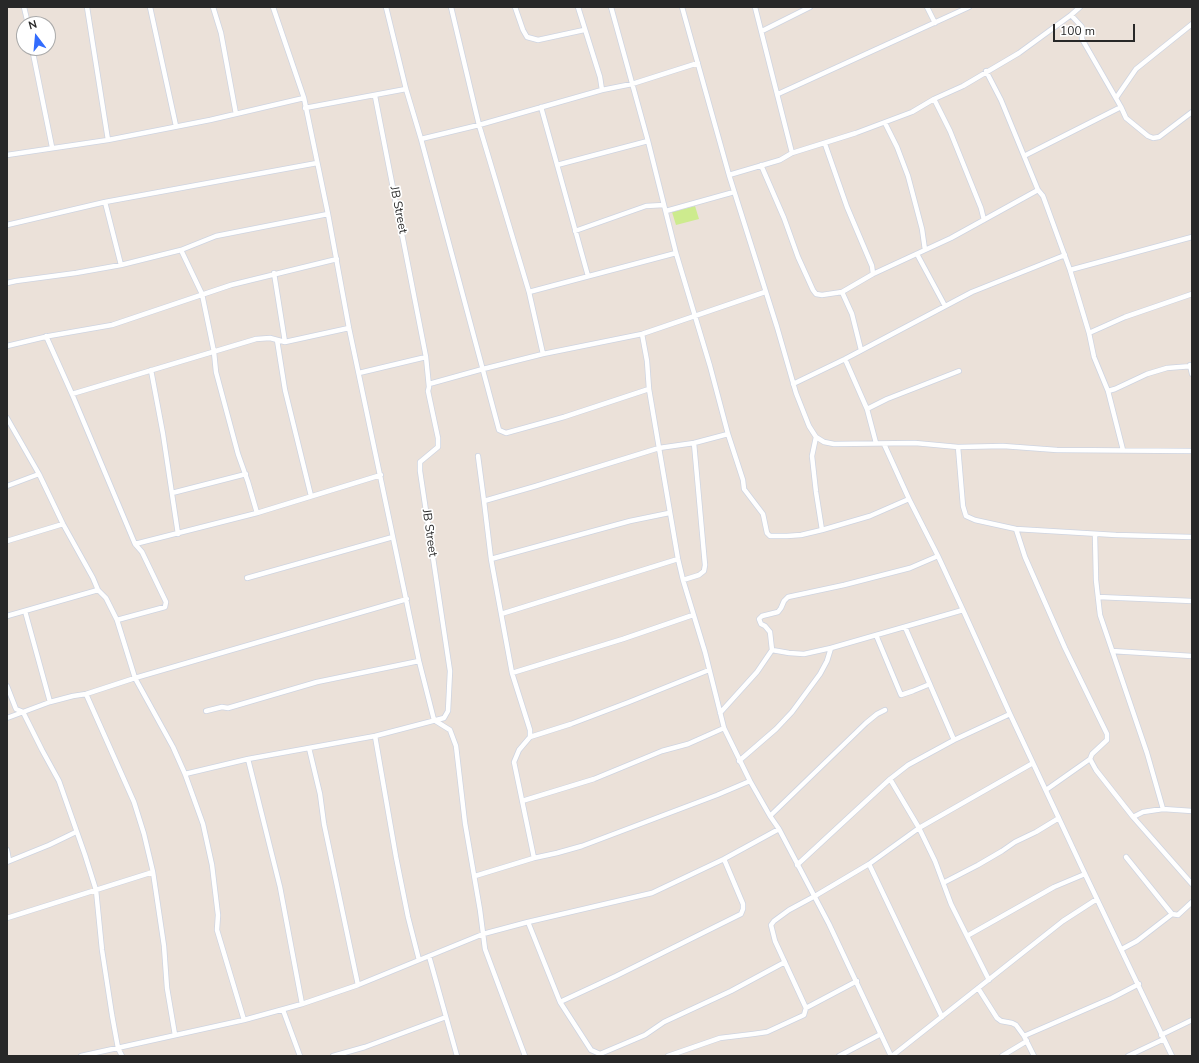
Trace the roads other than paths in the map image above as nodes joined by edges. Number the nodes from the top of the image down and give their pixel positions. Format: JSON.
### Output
{"nodes":[{"id":1,"x":87,"y":7,"type":"edge"},
{"id":2,"x":150,"y":7,"type":"edge"},
{"id":3,"x":213,"y":7,"type":"edge"},
{"id":4,"x":273,"y":7,"type":"edge"},
{"id":5,"x":386,"y":7,"type":"edge"},
{"id":6,"x":451,"y":7,"type":"edge"},
{"id":7,"x":515,"y":7,"type":"edge"},
{"id":8,"x":578,"y":7,"type":"edge"},
{"id":9,"x":611,"y":7,"type":"edge"},
{"id":10,"x":682,"y":7,"type":"edge"},
{"id":11,"x":755,"y":7,"type":"edge"},
{"id":12,"x":810,"y":7,"type":"edge"},
{"id":13,"x":927,"y":7,"type":"edge"},
{"id":14,"x":969,"y":7,"type":"edge"},
{"id":15,"x":1080,"y":7,"type":"edge"},
{"id":16,"x":1071,"y":16,"type":"junction"},
{"id":17,"x":936,"y":23,"type":"junction"},
{"id":18,"x":1192,"y":24,"type":"edge"},
{"id":19,"x":584,"y":30,"type":"junction"},
{"id":20,"x":762,"y":30,"type":"junction"},
{"id":21,"x":34,"y":56,"type":"edge"},
{"id":22,"x":698,"y":63,"type":"junction"},
{"id":23,"x":986,"y":72,"type":"junction"},
{"id":24,"x":632,"y":84,"type":"junction"},
{"id":25,"x":406,"y":89,"type":"junction"},
{"id":26,"x":602,"y":90,"type":"junction"},
{"id":27,"x":778,"y":94,"type":"junction"},
{"id":28,"x":375,"y":96,"type":"junction"},
{"id":29,"x":304,"y":98,"type":"junction"},
{"id":30,"x":1116,"y":98,"type":"junction"},
{"id":31,"x":934,"y":99,"type":"junction"},
{"id":32,"x":541,"y":107,"type":"junction"},
{"id":33,"x":1121,"y":107,"type":"junction"},
{"id":34,"x":305,"y":108,"type":"junction"},
{"id":35,"x":1192,"y":112,"type":"edge"},
{"id":36,"x":236,"y":114,"type":"junction"},
{"id":37,"x":885,"y":123,"type":"junction"},
{"id":38,"x":478,"y":125,"type":"junction"},
{"id":39,"x":176,"y":126,"type":"junction"},
{"id":40,"x":421,"y":139,"type":"junction"},
{"id":41,"x":108,"y":140,"type":"junction"},
{"id":42,"x":648,"y":141,"type":"junction"},
{"id":43,"x":825,"y":144,"type":"junction"},
{"id":44,"x":52,"y":148,"type":"junction"},
{"id":45,"x":792,"y":153,"type":"junction"},
{"id":46,"x":7,"y":155,"type":"edge"},
{"id":47,"x":1024,"y":156,"type":"junction"},
{"id":48,"x":317,"y":163,"type":"junction"},
{"id":49,"x":557,"y":165,"type":"junction"},
{"id":50,"x":761,"y":165,"type":"junction"},
{"id":51,"x":729,"y":175,"type":"junction"},
{"id":52,"x":1038,"y":190,"type":"junction"},
{"id":53,"x":734,"y":192,"type":"junction"},
{"id":54,"x":105,"y":202,"type":"junction"},
{"id":55,"x":664,"y":204,"type":"junction"},
{"id":56,"x":666,"y":211,"type":"junction"},
{"id":57,"x":328,"y":214,"type":"junction"},
{"id":58,"x":984,"y":220,"type":"junction"},
{"id":59,"x":7,"y":225,"type":"edge"},
{"id":60,"x":575,"y":231,"type":"junction"},
{"id":61,"x":1192,"y":237,"type":"edge"},
{"id":62,"x":181,"y":250,"type":"junction"},
{"id":63,"x":925,"y":250,"type":"junction"},
{"id":64,"x":676,"y":253,"type":"junction"},
{"id":65,"x":917,"y":254,"type":"junction"},
{"id":66,"x":1065,"y":255,"type":"junction"},
{"id":67,"x":337,"y":259,"type":"junction"},
{"id":68,"x":121,"y":265,"type":"junction"},
{"id":69,"x":1070,"y":270,"type":"junction"},
{"id":70,"x":274,"y":273,"type":"junction"},
{"id":71,"x":873,"y":274,"type":"junction"},
{"id":72,"x":588,"y":276,"type":"junction"},
{"id":73,"x":7,"y":283,"type":"edge"},
{"id":74,"x":529,"y":292,"type":"junction"},
{"id":75,"x":766,"y":292,"type":"junction"},
{"id":76,"x":842,"y":292,"type":"junction"},
{"id":77,"x":202,"y":294,"type":"junction"},
{"id":78,"x":1192,"y":294,"type":"edge"},
{"id":79,"x":944,"y":306,"type":"junction"},
{"id":80,"x":694,"y":317,"type":"junction"},
{"id":81,"x":350,"y":328,"type":"junction"},
{"id":82,"x":1089,"y":333,"type":"junction"},
{"id":83,"x":642,"y":334,"type":"junction"},
{"id":84,"x":46,"y":336,"type":"junction"},
{"id":85,"x":277,"y":340,"type":"junction"},
{"id":86,"x":285,"y":342,"type":"junction"},
{"id":87,"x":7,"y":346,"type":"edge"},
{"id":88,"x":861,"y":350,"type":"junction"},
{"id":89,"x":214,"y":352,"type":"junction"},
{"id":90,"x":543,"y":354,"type":"junction"},
{"id":91,"x":426,"y":357,"type":"junction"},
{"id":92,"x":845,"y":359,"type":"junction"},
{"id":93,"x":1191,"y":366,"type":"edge"},
{"id":94,"x":483,"y":369,"type":"junction"},
{"id":95,"x":151,"y":370,"type":"junction"},
{"id":96,"x":959,"y":371,"type":"dead end"},
{"id":97,"x":359,"y":373,"type":"junction"},
{"id":98,"x":1192,"y":374,"type":"edge"},
{"id":99,"x":429,"y":384,"type":"junction"},
{"id":100,"x":793,"y":384,"type":"junction"},
{"id":101,"x":649,"y":389,"type":"junction"},
{"id":102,"x":1108,"y":391,"type":"junction"},
{"id":103,"x":72,"y":394,"type":"junction"},
{"id":104,"x":867,"y":409,"type":"junction"},
{"id":105,"x":7,"y":418,"type":"edge"},
{"id":106,"x":728,"y":434,"type":"junction"},
{"id":107,"x":816,"y":437,"type":"junction"},
{"id":108,"x":694,"y":443,"type":"junction"},
{"id":109,"x":876,"y":443,"type":"junction"},
{"id":110,"x":884,"y":444,"type":"junction"},
{"id":111,"x":958,"y":447,"type":"junction"},
{"id":112,"x":659,"y":448,"type":"junction"},
{"id":113,"x":1123,"y":450,"type":"junction"},
{"id":114,"x":1192,"y":451,"type":"edge"},
{"id":115,"x":478,"y":456,"type":"dead end"},
{"id":116,"x":39,"y":474,"type":"junction"},
{"id":117,"x":246,"y":474,"type":"junction"},
{"id":118,"x":380,"y":475,"type":"junction"},
{"id":119,"x":7,"y":486,"type":"edge"},
{"id":120,"x":172,"y":493,"type":"junction"},
{"id":121,"x":311,"y":496,"type":"junction"},
{"id":122,"x":909,"y":499,"type":"junction"},
{"id":123,"x":484,"y":501,"type":"junction"},
{"id":124,"x":669,"y":512,"type":"junction"},
{"id":125,"x":257,"y":513,"type":"junction"},
{"id":126,"x":63,"y":524,"type":"junction"},
{"id":127,"x":1016,"y":529,"type":"junction"},
{"id":128,"x":822,"y":530,"type":"junction"},
{"id":129,"x":178,"y":534,"type":"junction"},
{"id":130,"x":1095,"y":534,"type":"junction"},
{"id":131,"x":393,"y":536,"type":"junction"},
{"id":132,"x":1192,"y":537,"type":"edge"},
{"id":133,"x":7,"y":541,"type":"edge"},
{"id":134,"x":135,"y":544,"type":"junction"},
{"id":135,"x":938,"y":556,"type":"junction"},
{"id":136,"x":491,"y":559,"type":"junction"},
{"id":137,"x":678,"y":559,"type":"junction"},
{"id":138,"x":247,"y":578,"type":"dead end"},
{"id":139,"x":682,"y":580,"type":"junction"},
{"id":140,"x":98,"y":590,"type":"junction"},
{"id":141,"x":1098,"y":596,"type":"junction"},
{"id":142,"x":407,"y":599,"type":"junction"},
{"id":143,"x":1192,"y":601,"type":"edge"},
{"id":144,"x":964,"y":610,"type":"junction"},
{"id":145,"x":25,"y":611,"type":"junction"},
{"id":146,"x":501,"y":614,"type":"junction"},
{"id":147,"x":693,"y":615,"type":"junction"},
{"id":148,"x":7,"y":616,"type":"edge"},
{"id":149,"x":117,"y":620,"type":"junction"},
{"id":150,"x":906,"y":627,"type":"junction"},
{"id":151,"x":876,"y":635,"type":"junction"},
{"id":152,"x":831,"y":648,"type":"junction"},
{"id":153,"x":772,"y":650,"type":"junction"},
{"id":154,"x":1112,"y":650,"type":"junction"},
{"id":155,"x":1192,"y":656,"type":"edge"},
{"id":156,"x":419,"y":662,"type":"junction"},
{"id":157,"x":709,"y":670,"type":"junction"},
{"id":158,"x":512,"y":673,"type":"junction"},
{"id":159,"x":135,"y":678,"type":"junction"},
{"id":160,"x":930,"y":684,"type":"junction"},
{"id":161,"x":7,"y":686,"type":"edge"},
{"id":162,"x":86,"y":694,"type":"junction"},
{"id":163,"x":50,"y":702,"type":"junction"},
{"id":164,"x":885,"y":710,"type":"dead end"},
{"id":165,"x":206,"y":711,"type":"dead end"},
{"id":166,"x":23,"y":712,"type":"junction"},
{"id":167,"x":720,"y":713,"type":"junction"},
{"id":168,"x":1010,"y":714,"type":"junction"},
{"id":169,"x":7,"y":718,"type":"edge"},
{"id":170,"x":434,"y":720,"type":"junction"},
{"id":171,"x":724,"y":728,"type":"junction"},
{"id":172,"x":375,"y":736,"type":"junction"},
{"id":173,"x":530,"y":737,"type":"junction"},
{"id":174,"x":954,"y":740,"type":"junction"},
{"id":175,"x":309,"y":748,"type":"junction"},
{"id":176,"x":248,"y":759,"type":"junction"},
{"id":177,"x":1090,"y":759,"type":"junction"},
{"id":178,"x":739,"y":761,"type":"junction"},
{"id":179,"x":1033,"y":763,"type":"junction"},
{"id":180,"x":185,"y":774,"type":"junction"},
{"id":181,"x":890,"y":780,"type":"junction"},
{"id":182,"x":750,"y":781,"type":"junction"},
{"id":183,"x":1046,"y":790,"type":"junction"},
{"id":184,"x":522,"y":801,"type":"junction"},
{"id":185,"x":1163,"y":809,"type":"junction"},
{"id":186,"x":1192,"y":812,"type":"edge"},
{"id":187,"x":770,"y":816,"type":"junction"},
{"id":188,"x":1133,"y":817,"type":"junction"},
{"id":189,"x":1059,"y":818,"type":"junction"},
{"id":190,"x":919,"y":828,"type":"junction"},
{"id":191,"x":779,"y":829,"type":"junction"},
{"id":192,"x":76,"y":832,"type":"junction"},
{"id":193,"x":7,"y":850,"type":"edge"},
{"id":194,"x":1126,"y":857,"type":"dead end"},
{"id":195,"x":534,"y":858,"type":"junction"},
{"id":196,"x":724,"y":858,"type":"junction"},
{"id":197,"x":8,"y":862,"type":"edge"},
{"id":198,"x":869,"y":864,"type":"junction"},
{"id":199,"x":798,"y":865,"type":"junction"},
{"id":200,"x":153,"y":872,"type":"junction"},
{"id":201,"x":1085,"y":874,"type":"junction"},
{"id":202,"x":475,"y":876,"type":"junction"},
{"id":203,"x":943,"y":883,"type":"junction"},
{"id":204,"x":1192,"y":884,"type":"edge"},
{"id":205,"x":96,"y":890,"type":"junction"},
{"id":206,"x":815,"y":896,"type":"junction"},
{"id":207,"x":1097,"y":899,"type":"junction"},
{"id":208,"x":1192,"y":902,"type":"edge"},
{"id":209,"x":1172,"y":914,"type":"junction"},
{"id":210,"x":7,"y":918,"type":"edge"},
{"id":211,"x":528,"y":922,"type":"junction"},
{"id":212,"x":483,"y":934,"type":"junction"},
{"id":213,"x":967,"y":936,"type":"junction"},
{"id":214,"x":1122,"y":949,"type":"junction"},
{"id":215,"x":429,"y":956,"type":"junction"},
{"id":216,"x":419,"y":960,"type":"junction"},
{"id":217,"x":785,"y":962,"type":"junction"},
{"id":218,"x":989,"y":980,"type":"junction"},
{"id":219,"x":857,"y":981,"type":"junction"},
{"id":220,"x":1139,"y":984,"type":"junction"},
{"id":221,"x":358,"y":985,"type":"junction"},
{"id":222,"x":978,"y":988,"type":"junction"},
{"id":223,"x":560,"y":1002,"type":"junction"},
{"id":224,"x":302,"y":1004,"type":"junction"},
{"id":225,"x":806,"y":1008,"type":"junction"},
{"id":226,"x":283,"y":1010,"type":"junction"},
{"id":227,"x":942,"y":1017,"type":"junction"},
{"id":228,"x":446,"y":1018,"type":"junction"},
{"id":229,"x":244,"y":1020,"type":"junction"},
{"id":230,"x":1192,"y":1020,"type":"edge"},
{"id":231,"x":881,"y":1034,"type":"junction"},
{"id":232,"x":175,"y":1035,"type":"junction"},
{"id":233,"x":1163,"y":1037,"type":"junction"},
{"id":234,"x":1026,"y":1038,"type":"junction"},
{"id":235,"x":118,"y":1048,"type":"junction"},
{"id":236,"x":81,"y":1056,"type":"edge"},
{"id":237,"x":122,"y":1056,"type":"edge"},
{"id":238,"x":300,"y":1056,"type":"edge"},
{"id":239,"x":332,"y":1056,"type":"edge"},
{"id":240,"x":457,"y":1056,"type":"edge"},
{"id":241,"x":525,"y":1056,"type":"edge"},
{"id":242,"x":668,"y":1056,"type":"edge"},
{"id":243,"x":839,"y":1056,"type":"edge"},
{"id":244,"x":892,"y":1056,"type":"edge"},
{"id":245,"x":1002,"y":1056,"type":"edge"},
{"id":246,"x":1034,"y":1056,"type":"edge"},
{"id":247,"x":1128,"y":1056,"type":"edge"},
{"id":248,"x":1172,"y":1056,"type":"edge"}],
"edges":[{"from":1,"to":41,"type":"street"},
{"from":2,"to":39,"type":"street"},
{"from":3,"to":36,"type":"street"},
{"from":4,"to":29,"type":"street"},
{"from":5,"to":25,"type":"street"},
{"from":6,"to":38,"type":"street"},
{"from":7,"to":19,"type":"street"},
{"from":8,"to":19,"type":"street"},
{"from":9,"to":24,"type":"street"},
{"from":10,"to":22,"type":"street"},
{"from":11,"to":20,"type":"street"},
{"from":12,"to":20,"type":"street"},
{"from":13,"to":17,"type":"street"},
{"from":14,"to":17,"type":"street"},
{"from":15,"to":16,"type":"street"},
{"from":16,"to":23,"type":"street"},
{"from":16,"to":30,"type":"street"},
{"from":17,"to":27,"type":"street"},
{"from":18,"to":30,"type":"street"},
{"from":19,"to":26,"type":"street"},
{"from":20,"to":27,"type":"street"},
{"from":21,"to":44,"type":"street"},
{"from":22,"to":24,"type":"street"},
{"from":22,"to":51,"type":"street"},
{"from":23,"to":31,"type":"street"},
{"from":23,"to":47,"type":"street"},
{"from":24,"to":26,"type":"street"},
{"from":24,"to":42,"type":"street"},
{"from":25,"to":28,"type":"street"},
{"from":25,"to":40,"type":"street"},
{"from":26,"to":32,"type":"street"},
{"from":27,"to":45,"type":"street"},
{"from":28,"to":34,"type":"street"},
{"from":28,"to":91,"type":"street","name":"JB Street"},
{"from":29,"to":34,"type":"street"},
{"from":29,"to":36,"type":"street"},
{"from":30,"to":33,"type":"street"},
{"from":31,"to":37,"type":"street"},
{"from":31,"to":58,"type":"street"},
{"from":32,"to":38,"type":"street"},
{"from":32,"to":49,"type":"street"},
{"from":33,"to":35,"type":"street"},
{"from":33,"to":47,"type":"street"},
{"from":34,"to":48,"type":"street"},
{"from":36,"to":39,"type":"street"},
{"from":37,"to":43,"type":"street"},
{"from":37,"to":63,"type":"street"},
{"from":38,"to":40,"type":"street"},
{"from":38,"to":74,"type":"street"},
{"from":39,"to":41,"type":"street"},
{"from":40,"to":94,"type":"street"},
{"from":41,"to":44,"type":"street"},
{"from":42,"to":49,"type":"street"},
{"from":42,"to":55,"type":"street"},
{"from":43,"to":45,"type":"street"},
{"from":43,"to":71,"type":"street"},
{"from":44,"to":46,"type":"street"},
{"from":45,"to":50,"type":"street"},
{"from":47,"to":52,"type":"street"},
{"from":48,"to":54,"type":"street"},
{"from":48,"to":57,"type":"street"},
{"from":49,"to":60,"type":"street"},
{"from":50,"to":51,"type":"street"},
{"from":50,"to":76,"type":"street"},
{"from":51,"to":53,"type":"street"},
{"from":52,"to":58,"type":"street"},
{"from":52,"to":66,"type":"street"},
{"from":53,"to":56,"type":"street"},
{"from":53,"to":75,"type":"street"},
{"from":54,"to":59,"type":"street"},
{"from":54,"to":68,"type":"street"},
{"from":55,"to":56,"type":"street"},
{"from":55,"to":60,"type":"street"},
{"from":56,"to":64,"type":"street"},
{"from":57,"to":62,"type":"street"},
{"from":57,"to":67,"type":"street"},
{"from":58,"to":63,"type":"street"},
{"from":60,"to":72,"type":"street"},
{"from":61,"to":69,"type":"street"},
{"from":62,"to":68,"type":"street"},
{"from":62,"to":77,"type":"street"},
{"from":63,"to":65,"type":"street"},
{"from":64,"to":72,"type":"street"},
{"from":64,"to":80,"type":"street"},
{"from":65,"to":71,"type":"street"},
{"from":65,"to":79,"type":"street"},
{"from":66,"to":69,"type":"street"},
{"from":66,"to":79,"type":"street"},
{"from":67,"to":70,"type":"street"},
{"from":67,"to":81,"type":"street"},
{"from":68,"to":73,"type":"street"},
{"from":69,"to":82,"type":"street"},
{"from":70,"to":77,"type":"street"},
{"from":70,"to":86,"type":"street"},
{"from":71,"to":76,"type":"street"},
{"from":72,"to":74,"type":"street"},
{"from":74,"to":90,"type":"street"},
{"from":75,"to":80,"type":"street"},
{"from":75,"to":100,"type":"street"},
{"from":76,"to":88,"type":"street"},
{"from":77,"to":84,"type":"street"},
{"from":77,"to":89,"type":"street"},
{"from":78,"to":82,"type":"street"},
{"from":79,"to":88,"type":"street"},
{"from":80,"to":83,"type":"street"},
{"from":80,"to":106,"type":"street"},
{"from":81,"to":86,"type":"street"},
{"from":81,"to":97,"type":"street"},
{"from":82,"to":102,"type":"street"},
{"from":83,"to":90,"type":"street"},
{"from":83,"to":101,"type":"street"},
{"from":84,"to":87,"type":"street"},
{"from":84,"to":103,"type":"street"},
{"from":85,"to":86,"type":"street"},
{"from":85,"to":89,"type":"street"},
{"from":85,"to":121,"type":"street"},
{"from":88,"to":92,"type":"street"},
{"from":89,"to":95,"type":"street"},
{"from":89,"to":117,"type":"street"},
{"from":90,"to":94,"type":"street"},
{"from":91,"to":97,"type":"street"},
{"from":91,"to":99,"type":"street","name":"JB Street"},
{"from":92,"to":100,"type":"street"},
{"from":92,"to":104,"type":"street"},
{"from":93,"to":98,"type":"street"},
{"from":93,"to":102,"type":"street"},
{"from":94,"to":99,"type":"street"},
{"from":94,"to":101,"type":"street"},
{"from":95,"to":103,"type":"street"},
{"from":95,"to":120,"type":"street"},
{"from":96,"to":104,"type":"street"},
{"from":97,"to":118,"type":"street"},
{"from":99,"to":170,"type":"street","name":"JB Street"},
{"from":100,"to":107,"type":"street"},
{"from":101,"to":112,"type":"street"},
{"from":102,"to":113,"type":"street"},
{"from":103,"to":134,"type":"street"},
{"from":104,"to":109,"type":"street"},
{"from":105,"to":116,"type":"street"},
{"from":106,"to":108,"type":"street"},
{"from":106,"to":128,"type":"street"},
{"from":107,"to":109,"type":"street"},
{"from":107,"to":128,"type":"street"},
{"from":108,"to":112,"type":"street"},
{"from":108,"to":139,"type":"street"},
{"from":109,"to":110,"type":"street"},
{"from":110,"to":111,"type":"street"},
{"from":110,"to":122,"type":"street"},
{"from":111,"to":113,"type":"street"},
{"from":111,"to":127,"type":"street"},
{"from":112,"to":123,"type":"street"},
{"from":112,"to":124,"type":"street"},
{"from":113,"to":114,"type":"street"},
{"from":115,"to":123,"type":"street"},
{"from":116,"to":119,"type":"street"},
{"from":116,"to":126,"type":"street"},
{"from":117,"to":120,"type":"street"},
{"from":117,"to":125,"type":"street"},
{"from":118,"to":121,"type":"street"},
{"from":118,"to":131,"type":"street"},
{"from":120,"to":129,"type":"street"},
{"from":121,"to":125,"type":"street"},
{"from":122,"to":128,"type":"street"},
{"from":122,"to":135,"type":"street"},
{"from":123,"to":136,"type":"street"},
{"from":124,"to":136,"type":"street"},
{"from":124,"to":137,"type":"street"},
{"from":125,"to":129,"type":"street"},
{"from":126,"to":133,"type":"street"},
{"from":126,"to":140,"type":"street"},
{"from":127,"to":130,"type":"street"},
{"from":127,"to":177,"type":"street"},
{"from":129,"to":134,"type":"street"},
{"from":130,"to":132,"type":"street"},
{"from":130,"to":141,"type":"street"},
{"from":131,"to":138,"type":"street"},
{"from":131,"to":142,"type":"street"},
{"from":134,"to":149,"type":"street"},
{"from":135,"to":144,"type":"street"},
{"from":135,"to":153,"type":"street"},
{"from":136,"to":146,"type":"street"},
{"from":137,"to":139,"type":"street"},
{"from":137,"to":146,"type":"street"},
{"from":139,"to":147,"type":"street"},
{"from":140,"to":145,"type":"street"},
{"from":140,"to":149,"type":"street"},
{"from":141,"to":143,"type":"street"},
{"from":141,"to":154,"type":"street"},
{"from":142,"to":156,"type":"street"},
{"from":142,"to":159,"type":"street"},
{"from":144,"to":150,"type":"street"},
{"from":144,"to":168,"type":"street"},
{"from":145,"to":148,"type":"street"},
{"from":145,"to":163,"type":"street"},
{"from":146,"to":158,"type":"street"},
{"from":147,"to":157,"type":"street"},
{"from":147,"to":158,"type":"street"},
{"from":149,"to":159,"type":"street"},
{"from":150,"to":151,"type":"street"},
{"from":150,"to":160,"type":"street"},
{"from":151,"to":152,"type":"street"},
{"from":151,"to":160,"type":"street"},
{"from":152,"to":153,"type":"street"},
{"from":152,"to":178,"type":"street"},
{"from":153,"to":167,"type":"street"},
{"from":154,"to":155,"type":"street"},
{"from":154,"to":185,"type":"street"},
{"from":156,"to":165,"type":"street"},
{"from":156,"to":170,"type":"street"},
{"from":157,"to":167,"type":"street"},
{"from":157,"to":173,"type":"street"},
{"from":158,"to":173,"type":"street"},
{"from":159,"to":162,"type":"street"},
{"from":159,"to":180,"type":"street"},
{"from":160,"to":174,"type":"street"},
{"from":161,"to":166,"type":"street"},
{"from":162,"to":163,"type":"street"},
{"from":162,"to":200,"type":"street"},
{"from":163,"to":166,"type":"street"},
{"from":164,"to":187,"type":"street"},
{"from":166,"to":169,"type":"street"},
{"from":166,"to":192,"type":"street"},
{"from":167,"to":171,"type":"street"},
{"from":168,"to":174,"type":"street"},
{"from":168,"to":179,"type":"street"},
{"from":170,"to":172,"type":"street","name":"JB Street"},
{"from":170,"to":202,"type":"street"},
{"from":171,"to":178,"type":"street"},
{"from":171,"to":184,"type":"street"},
{"from":172,"to":175,"type":"street","name":"JB Street"},
{"from":172,"to":216,"type":"street"},
{"from":173,"to":184,"type":"street"},
{"from":174,"to":181,"type":"street"},
{"from":175,"to":176,"type":"street","name":"JB Street"},
{"from":175,"to":221,"type":"street"},
{"from":176,"to":180,"type":"street","name":"JB Street"},
{"from":176,"to":224,"type":"street"},
{"from":177,"to":183,"type":"street"},
{"from":177,"to":188,"type":"street"},
{"from":178,"to":182,"type":"street"},
{"from":179,"to":183,"type":"street"},
{"from":179,"to":190,"type":"street"},
{"from":180,"to":229,"type":"street"},
{"from":181,"to":190,"type":"street"},
{"from":181,"to":199,"type":"street"},
{"from":182,"to":187,"type":"street"},
{"from":182,"to":195,"type":"street"},
{"from":183,"to":189,"type":"street"},
{"from":184,"to":195,"type":"street"},
{"from":185,"to":186,"type":"street"},
{"from":185,"to":188,"type":"street"},
{"from":187,"to":191,"type":"street"},
{"from":188,"to":204,"type":"street"},
{"from":189,"to":201,"type":"street"},
{"from":189,"to":203,"type":"street"},
{"from":190,"to":198,"type":"street"},
{"from":190,"to":203,"type":"street"},
{"from":191,"to":196,"type":"street"},
{"from":191,"to":199,"type":"street"},
{"from":192,"to":197,"type":"street"},
{"from":192,"to":205,"type":"street"},
{"from":193,"to":197,"type":"street"},
{"from":194,"to":209,"type":"street"},
{"from":195,"to":202,"type":"street"},
{"from":196,"to":211,"type":"street"},
{"from":196,"to":223,"type":"street"},
{"from":198,"to":206,"type":"street"},
{"from":198,"to":227,"type":"street"},
{"from":199,"to":206,"type":"street"},
{"from":200,"to":205,"type":"street"},
{"from":200,"to":232,"type":"street"},
{"from":201,"to":207,"type":"street"},
{"from":201,"to":213,"type":"street"},
{"from":202,"to":212,"type":"street"},
{"from":203,"to":213,"type":"street"},
{"from":205,"to":210,"type":"street"},
{"from":205,"to":235,"type":"street"},
{"from":206,"to":217,"type":"street"},
{"from":206,"to":219,"type":"street"},
{"from":207,"to":214,"type":"street"},
{"from":207,"to":218,"type":"street"},
{"from":208,"to":209,"type":"street"},
{"from":209,"to":214,"type":"street"},
{"from":211,"to":212,"type":"street"},
{"from":211,"to":223,"type":"street"},
{"from":212,"to":215,"type":"street"},
{"from":212,"to":241,"type":"street"},
{"from":213,"to":218,"type":"street"},
{"from":214,"to":220,"type":"street"},
{"from":215,"to":216,"type":"street"},
{"from":215,"to":228,"type":"street"},
{"from":216,"to":221,"type":"street"},
{"from":217,"to":223,"type":"street"},
{"from":217,"to":225,"type":"street"},
{"from":218,"to":222,"type":"street"},
{"from":219,"to":225,"type":"street"},
{"from":219,"to":231,"type":"street"},
{"from":220,"to":233,"type":"street"},
{"from":220,"to":234,"type":"street"},
{"from":221,"to":224,"type":"street"},
{"from":222,"to":227,"type":"street"},
{"from":222,"to":234,"type":"street"},
{"from":224,"to":226,"type":"street"},
{"from":225,"to":242,"type":"street"},
{"from":226,"to":229,"type":"street"},
{"from":226,"to":238,"type":"street"},
{"from":227,"to":244,"type":"street"},
{"from":228,"to":239,"type":"street"},
{"from":228,"to":240,"type":"street"},
{"from":229,"to":232,"type":"street"},
{"from":230,"to":233,"type":"street"},
{"from":231,"to":243,"type":"street"},
{"from":231,"to":244,"type":"street"},
{"from":232,"to":235,"type":"street"},
{"from":233,"to":247,"type":"street"},
{"from":233,"to":248,"type":"street"},
{"from":234,"to":245,"type":"street"},
{"from":234,"to":246,"type":"street"},
{"from":235,"to":236,"type":"street"},
{"from":235,"to":237,"type":"street"}]}
